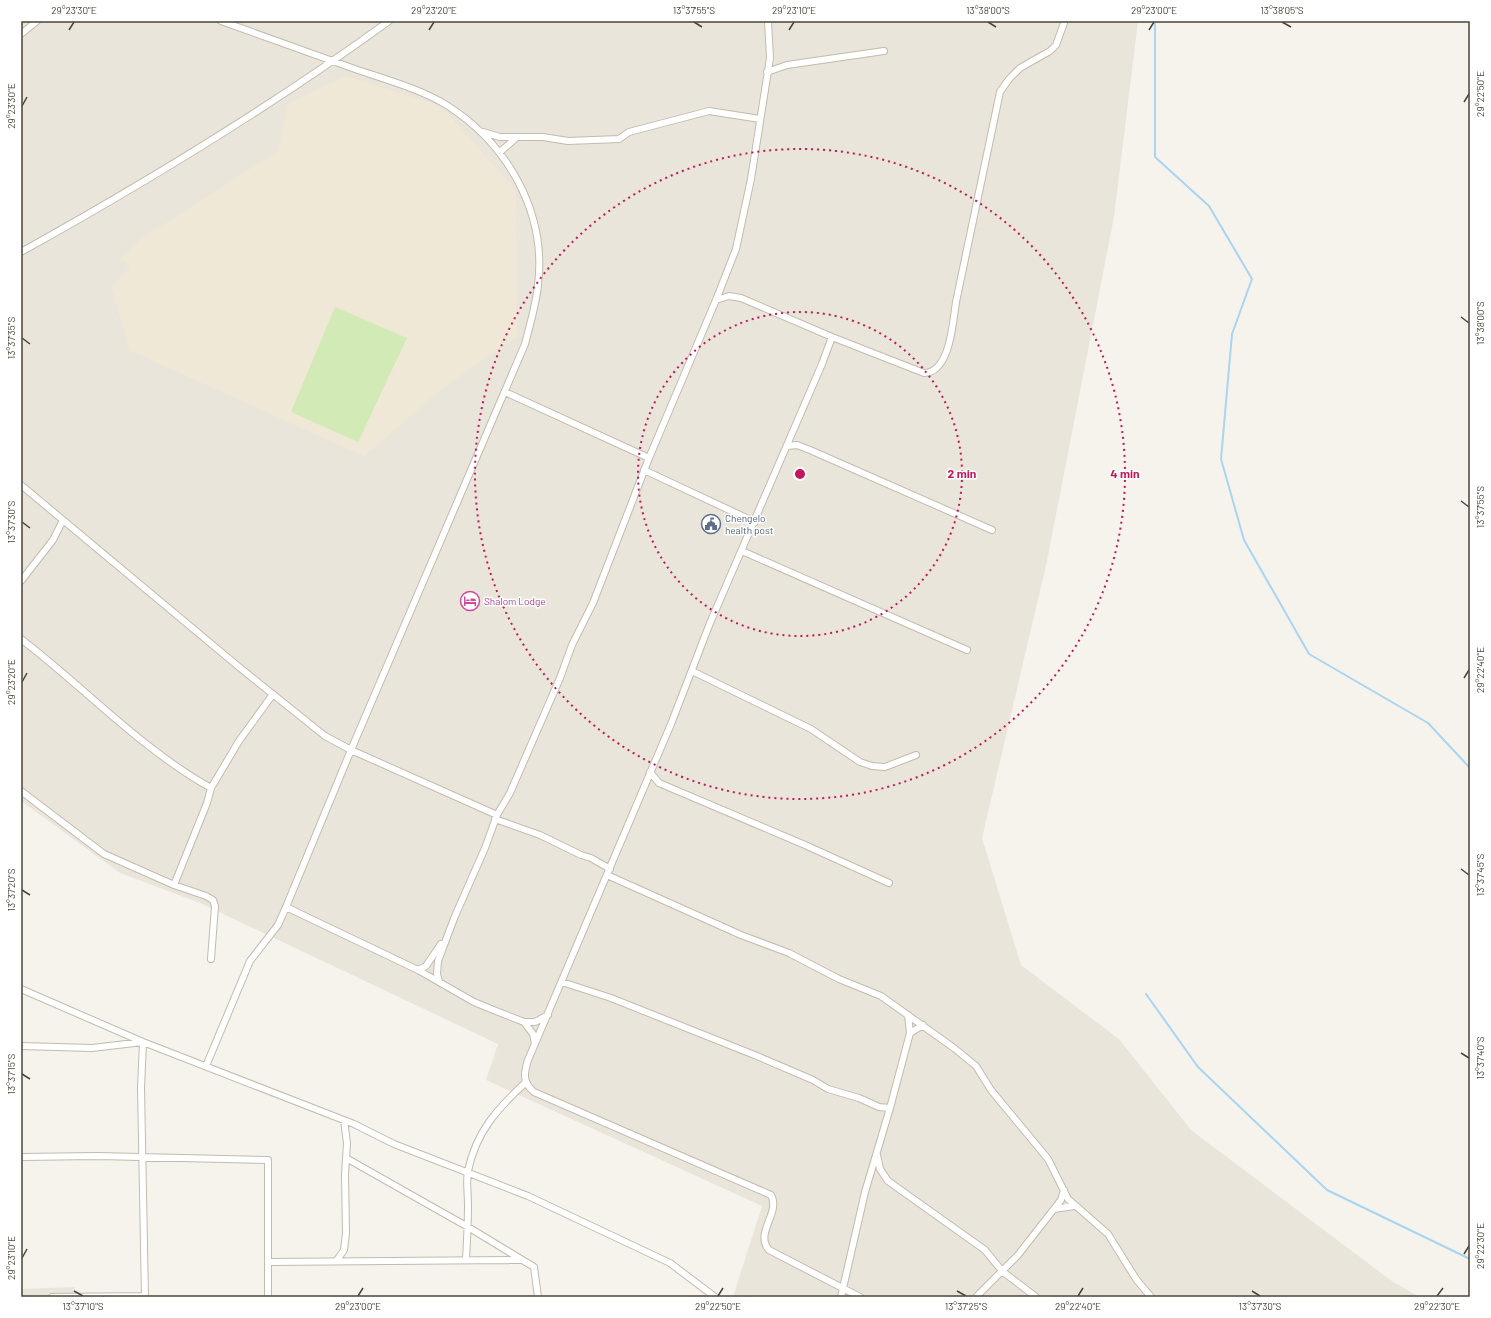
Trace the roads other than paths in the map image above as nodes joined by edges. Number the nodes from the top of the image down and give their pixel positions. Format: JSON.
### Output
{"nodes":[{"id":1,"x":37,"y":21,"type":"edge"},
{"id":2,"x":221,"y":21,"type":"edge"},
{"id":3,"x":388,"y":21,"type":"edge"},
{"id":4,"x":768,"y":21,"type":"edge"},
{"id":5,"x":1064,"y":23,"type":"dead end"},
{"id":6,"x":21,"y":34,"type":"edge"},
{"id":7,"x":884,"y":50,"type":"dead end"},
{"id":8,"x":333,"y":61,"type":"junction"},
{"id":9,"x":767,"y":72,"type":"junction"},
{"id":10,"x":760,"y":119,"type":"junction"},
{"id":11,"x":482,"y":132,"type":"junction"},
{"id":12,"x":516,"y":138,"type":"junction"},
{"id":13,"x":500,"y":152,"type":"junction"},
{"id":14,"x":21,"y":252,"type":"edge"},
{"id":15,"x":716,"y":300,"type":"junction"},
{"id":16,"x":832,"y":337,"type":"junction"},
{"id":17,"x":505,"y":392,"type":"junction"},
{"id":18,"x":788,"y":446,"type":"junction"},
{"id":19,"x":649,"y":458,"type":"junction"},
{"id":20,"x":644,"y":470,"type":"junction"},
{"id":21,"x":21,"y":485,"type":"edge"},
{"id":22,"x":63,"y":520,"type":"junction"},
{"id":23,"x":755,"y":522,"type":"junction"},
{"id":24,"x":992,"y":530,"type":"dead end"},
{"id":25,"x":742,"y":551,"type":"junction"},
{"id":26,"x":21,"y":581,"type":"edge"},
{"id":27,"x":21,"y":639,"type":"edge"},
{"id":28,"x":967,"y":650,"type":"dead end"},
{"id":29,"x":692,"y":671,"type":"junction"},
{"id":30,"x":273,"y":694,"type":"junction"},
{"id":31,"x":351,"y":750,"type":"junction"},
{"id":32,"x":916,"y":755,"type":"dead end"},
{"id":33,"x":650,"y":772,"type":"junction"},
{"id":34,"x":659,"y":783,"type":"junction"},
{"id":35,"x":644,"y":787,"type":"junction"},
{"id":36,"x":211,"y":788,"type":"junction"},
{"id":37,"x":21,"y":791,"type":"edge"},
{"id":38,"x":496,"y":817,"type":"junction"},
{"id":39,"x":608,"y":872,"type":"junction"},
{"id":40,"x":889,"y":883,"type":"dead end"},
{"id":41,"x":174,"y":885,"type":"junction"},
{"id":42,"x":286,"y":907,"type":"junction"},
{"id":43,"x":446,"y":938,"type":"junction"},
{"id":44,"x":211,"y":959,"type":"dead end"},
{"id":45,"x":418,"y":970,"type":"junction"},
{"id":46,"x":439,"y":982,"type":"junction"},
{"id":47,"x":562,"y":982,"type":"junction"},
{"id":48,"x":21,"y":989,"type":"edge"},
{"id":49,"x":548,"y":1014,"type":"junction"},
{"id":50,"x":908,"y":1015,"type":"junction"},
{"id":51,"x":524,"y":1022,"type":"junction"},
{"id":52,"x":923,"y":1025,"type":"junction"},
{"id":53,"x":910,"y":1032,"type":"junction"},
{"id":54,"x":143,"y":1042,"type":"junction"},
{"id":55,"x":535,"y":1045,"type":"junction"},
{"id":56,"x":21,"y":1046,"type":"edge"},
{"id":57,"x":206,"y":1066,"type":"junction"},
{"id":58,"x":525,"y":1083,"type":"junction"},
{"id":59,"x":878,"y":1107,"type":"junction"},
{"id":60,"x":890,"y":1108,"type":"junction"},
{"id":61,"x":887,"y":1119,"type":"junction"},
{"id":62,"x":344,"y":1120,"type":"junction"},
{"id":63,"x":876,"y":1153,"type":"junction"},
{"id":64,"x":21,"y":1157,"type":"edge"},
{"id":65,"x":142,"y":1158,"type":"junction"},
{"id":66,"x":346,"y":1158,"type":"junction"},
{"id":67,"x":468,"y":1172,"type":"junction"},
{"id":68,"x":883,"y":1175,"type":"junction"},
{"id":69,"x":869,"y":1177,"type":"junction"},
{"id":70,"x":1064,"y":1190,"type":"junction"},
{"id":71,"x":1074,"y":1206,"type":"junction"},
{"id":72,"x":1054,"y":1209,"type":"junction"},
{"id":73,"x":468,"y":1226,"type":"junction"},
{"id":74,"x":337,"y":1260,"type":"junction"},
{"id":75,"x":466,"y":1260,"type":"junction"},
{"id":76,"x":522,"y":1260,"type":"junction"},
{"id":77,"x":268,"y":1262,"type":"junction"},
{"id":78,"x":1002,"y":1271,"type":"junction"},
{"id":79,"x":843,"y":1288,"type":"junction"},
{"id":80,"x":854,"y":1294,"type":"junction"},
{"id":81,"x":52,"y":1297,"type":"edge"},
{"id":82,"x":145,"y":1297,"type":"edge"},
{"id":83,"x":268,"y":1297,"type":"edge"},
{"id":84,"x":538,"y":1297,"type":"edge"},
{"id":85,"x":714,"y":1297,"type":"edge"},
{"id":86,"x":841,"y":1297,"type":"edge"},
{"id":87,"x":845,"y":1297,"type":"edge"},
{"id":88,"x":860,"y":1297,"type":"edge"},
{"id":89,"x":976,"y":1297,"type":"edge"},
{"id":90,"x":1036,"y":1297,"type":"edge"},
{"id":91,"x":1151,"y":1297,"type":"edge"}],
"edges":[{"from":1,"to":6,"type":"street"},
{"from":2,"to":8,"type":"street"},
{"from":3,"to":8,"type":"street"},
{"from":4,"to":9,"type":"street"},
{"from":5,"to":16,"type":"street"},
{"from":7,"to":9,"type":"street"},
{"from":8,"to":11,"type":"street"},
{"from":8,"to":14,"type":"street"},
{"from":9,"to":10,"type":"street"},
{"from":10,"to":12,"type":"street"},
{"from":10,"to":15,"type":"street"},
{"from":11,"to":12,"type":"street"},
{"from":11,"to":13,"type":"street"},
{"from":12,"to":13,"type":"street"},
{"from":13,"to":17,"type":"street"},
{"from":15,"to":16,"type":"street"},
{"from":15,"to":19,"type":"street"},
{"from":16,"to":18,"type":"street"},
{"from":17,"to":19,"type":"street"},
{"from":17,"to":31,"type":"street"},
{"from":18,"to":23,"type":"street"},
{"from":18,"to":24,"type":"street"},
{"from":19,"to":20,"type":"street"},
{"from":20,"to":23,"type":"street"},
{"from":20,"to":38,"type":"street"},
{"from":21,"to":22,"type":"street"},
{"from":22,"to":26,"type":"street"},
{"from":22,"to":30,"type":"street"},
{"from":23,"to":25,"type":"street"},
{"from":25,"to":28,"type":"street"},
{"from":25,"to":29,"type":"street"},
{"from":27,"to":36,"type":"street"},
{"from":29,"to":32,"type":"street"},
{"from":29,"to":33,"type":"street"},
{"from":30,"to":31,"type":"street"},
{"from":30,"to":36,"type":"street"},
{"from":31,"to":38,"type":"street"},
{"from":31,"to":42,"type":"street"},
{"from":33,"to":34,"type":"street"},
{"from":33,"to":35,"type":"street"},
{"from":34,"to":35,"type":"street"},
{"from":34,"to":40,"type":"street"},
{"from":35,"to":39,"type":"street"},
{"from":36,"to":41,"type":"street"},
{"from":37,"to":41,"type":"street"},
{"from":38,"to":39,"type":"street"},
{"from":38,"to":43,"type":"street"},
{"from":39,"to":47,"type":"street"},
{"from":39,"to":50,"type":"street"},
{"from":41,"to":44,"type":"street"},
{"from":42,"to":45,"type":"street"},
{"from":42,"to":57,"type":"street"},
{"from":43,"to":45,"type":"street"},
{"from":43,"to":46,"type":"street"},
{"from":45,"to":46,"type":"street"},
{"from":46,"to":51,"type":"street"},
{"from":47,"to":49,"type":"street"},
{"from":47,"to":59,"type":"street"},
{"from":48,"to":54,"type":"street"},
{"from":49,"to":51,"type":"street"},
{"from":49,"to":55,"type":"street"},
{"from":50,"to":52,"type":"street"},
{"from":50,"to":53,"type":"street"},
{"from":51,"to":55,"type":"street"},
{"from":52,"to":53,"type":"street"},
{"from":52,"to":70,"type":"street"},
{"from":53,"to":60,"type":"street"},
{"from":54,"to":56,"type":"street"},
{"from":54,"to":57,"type":"street"},
{"from":54,"to":65,"type":"street"},
{"from":55,"to":58,"type":"street"},
{"from":57,"to":62,"type":"street"},
{"from":58,"to":67,"type":"street"},
{"from":58,"to":79,"type":"street"},
{"from":59,"to":60,"type":"street"},
{"from":59,"to":61,"type":"street"},
{"from":60,"to":61,"type":"street"},
{"from":61,"to":63,"type":"street"},
{"from":62,"to":66,"type":"street"},
{"from":62,"to":67,"type":"street"},
{"from":63,"to":68,"type":"street"},
{"from":63,"to":69,"type":"street"},
{"from":64,"to":65,"type":"street"},
{"from":65,"to":77,"type":"street"},
{"from":65,"to":82,"type":"street"},
{"from":66,"to":73,"type":"street"},
{"from":66,"to":74,"type":"street"},
{"from":67,"to":73,"type":"street"},
{"from":67,"to":85,"type":"street"},
{"from":68,"to":69,"type":"street"},
{"from":68,"to":78,"type":"street"},
{"from":69,"to":79,"type":"street"},
{"from":70,"to":71,"type":"street"},
{"from":70,"to":72,"type":"street"},
{"from":71,"to":72,"type":"street"},
{"from":71,"to":91,"type":"street"},
{"from":72,"to":78,"type":"street"},
{"from":73,"to":75,"type":"street"},
{"from":73,"to":76,"type":"street"},
{"from":74,"to":75,"type":"street"},
{"from":74,"to":77,"type":"street"},
{"from":75,"to":76,"type":"street"},
{"from":76,"to":84,"type":"street"},
{"from":77,"to":83,"type":"street"},
{"from":78,"to":89,"type":"street"},
{"from":78,"to":90,"type":"street"},
{"from":79,"to":80,"type":"street"},
{"from":79,"to":86,"type":"street"},
{"from":80,"to":87,"type":"street"},
{"from":80,"to":88,"type":"street"},
{"from":81,"to":82,"type":"street"}]}
